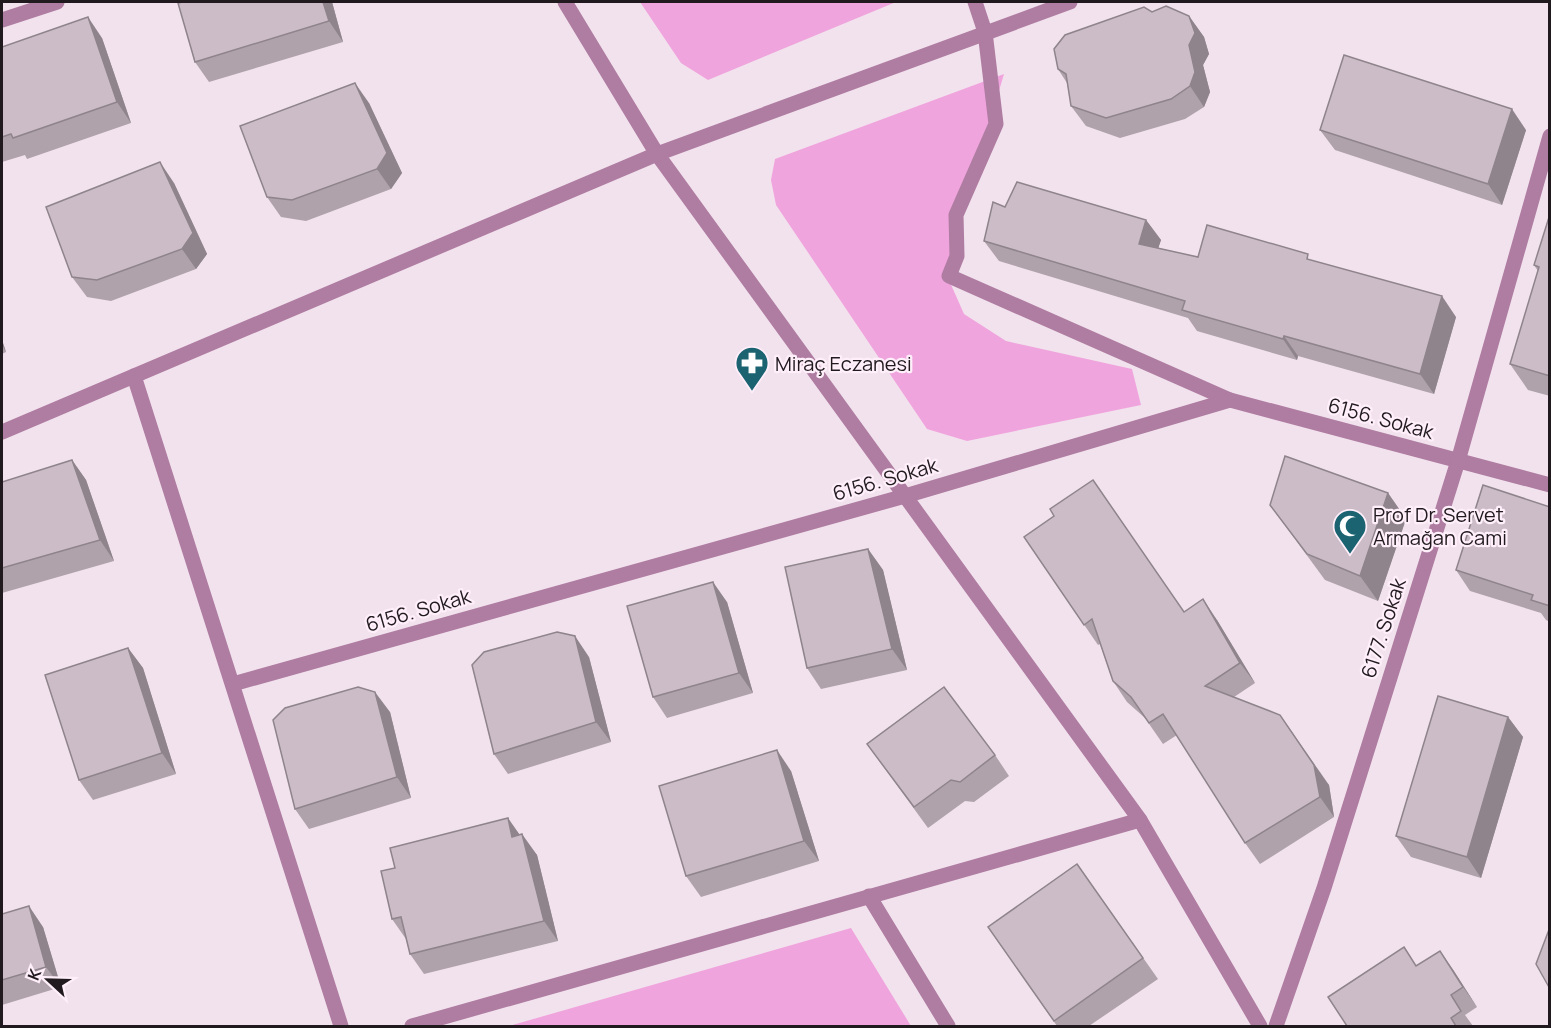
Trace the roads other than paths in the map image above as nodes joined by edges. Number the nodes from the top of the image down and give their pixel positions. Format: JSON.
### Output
{"nodes":[{"id":1,"x":57,"y":2,"type":"edge"},
{"id":2,"x":565,"y":2,"type":"edge"},
{"id":3,"x":975,"y":2,"type":"edge"},
{"id":4,"x":1070,"y":2,"type":"edge"},
{"id":5,"x":2,"y":20,"type":"edge"},
{"id":6,"x":985,"y":32,"type":"junction"},
{"id":7,"x":1550,"y":136,"type":"edge"},
{"id":8,"x":657,"y":154,"type":"junction"},
{"id":9,"x":134,"y":376,"type":"junction"},
{"id":10,"x":1230,"y":400,"type":"junction"},
{"id":11,"x":2,"y":432,"type":"edge"},
{"id":12,"x":1458,"y":461,"type":"junction"},
{"id":13,"x":1550,"y":485,"type":"edge"},
{"id":14,"x":904,"y":496,"type":"junction"},
{"id":15,"x":233,"y":684,"type":"junction"},
{"id":16,"x":1140,"y":820,"type":"junction"},
{"id":17,"x":869,"y":896,"type":"junction"},
{"id":18,"x":341,"y":1026,"type":"edge"},
{"id":19,"x":412,"y":1026,"type":"edge"},
{"id":20,"x":948,"y":1026,"type":"edge"},
{"id":21,"x":1260,"y":1026,"type":"edge"},
{"id":22,"x":1276,"y":1026,"type":"edge"}],
"edges":[{"from":1,"to":5,"type":"street"},
{"from":2,"to":8,"type":"street"},
{"from":3,"to":6,"type":"street"},
{"from":4,"to":6,"type":"street"},
{"from":6,"to":8,"type":"street"},
{"from":6,"to":10,"type":"street"},
{"from":7,"to":12,"type":"street","name":"6177. Sokak"},
{"from":8,"to":9,"type":"street"},
{"from":8,"to":14,"type":"street"},
{"from":9,"to":11,"type":"street"},
{"from":9,"to":15,"type":"street"},
{"from":10,"to":12,"type":"street","name":"6156. Sokak"},
{"from":10,"to":14,"type":"street","name":"6156. Sokak"},
{"from":12,"to":13,"type":"street","name":"6156. Sokak"},
{"from":12,"to":22,"type":"street","name":"6177. Sokak"},
{"from":14,"to":15,"type":"street","name":"6156. Sokak"},
{"from":14,"to":16,"type":"street"},
{"from":15,"to":18,"type":"street"},
{"from":16,"to":17,"type":"street"},
{"from":16,"to":21,"type":"street"},
{"from":17,"to":19,"type":"street"},
{"from":17,"to":20,"type":"street"}]}
